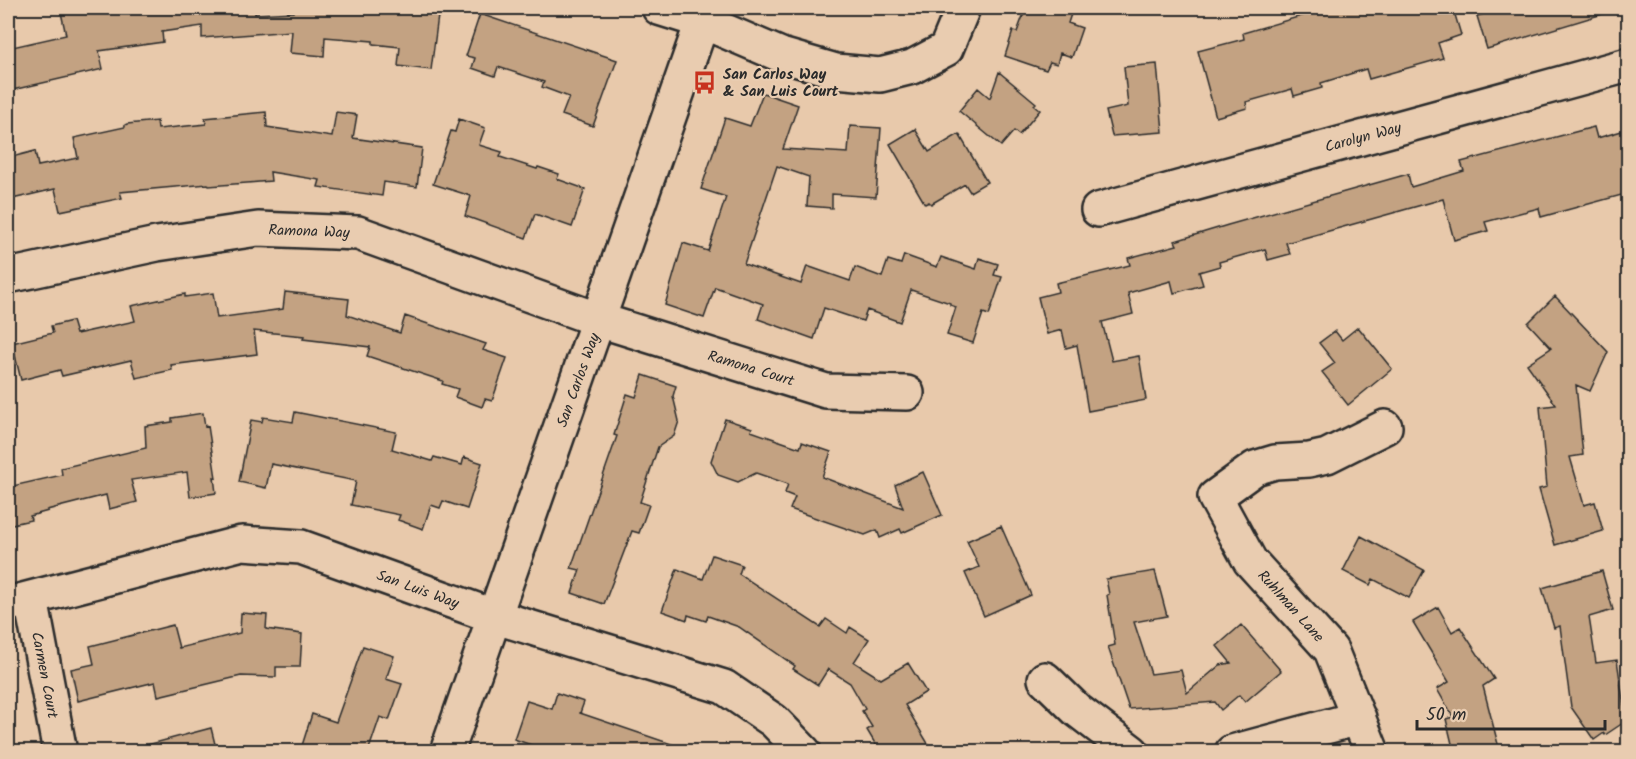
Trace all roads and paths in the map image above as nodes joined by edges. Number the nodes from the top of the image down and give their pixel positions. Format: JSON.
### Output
{"nodes":[{"id":1,"x":659,"y":8,"type":"edge"},
{"id":2,"x":963,"y":8,"type":"edge"},
{"id":3,"x":705,"y":15,"type":"edge"},
{"id":4,"x":1629,"y":65,"type":"edge"},
{"id":5,"x":1098,"y":210,"type":"dead end"},
{"id":6,"x":8,"y":276,"type":"edge"},
{"id":7,"x":599,"y":320,"type":"junction"},
{"id":8,"x":907,"y":393,"type":"dead end"},
{"id":9,"x":1385,"y":427,"type":"dead end"},
{"id":10,"x":19,"y":601,"type":"edge"},
{"id":11,"x":494,"y":616,"type":"junction"},
{"id":12,"x":1046,"y":678,"type":"dead end"},
{"id":13,"x":1359,"y":718,"type":"junction"},
{"id":14,"x":60,"y":752,"type":"edge"},
{"id":15,"x":447,"y":752,"type":"edge"},
{"id":16,"x":804,"y":752,"type":"edge"},
{"id":17,"x":1132,"y":752,"type":"edge"},
{"id":18,"x":1232,"y":752,"type":"edge"},
{"id":19,"x":1372,"y":752,"type":"edge"}],
"edges":[{"from":1,"to":3,"type":"street"},
{"from":2,"to":3,"type":"street"},
{"from":3,"to":7,"type":"street","name":"San Carlos Way"},
{"from":4,"to":5,"type":"street","name":"Carolyn Way"},
{"from":6,"to":7,"type":"street","name":"Ramona Way"},
{"from":7,"to":8,"type":"street","name":"Ramona Court"},
{"from":7,"to":11,"type":"street","name":"San Carlos Way"},
{"from":9,"to":13,"type":"street","name":"Ruhlman Lane"},
{"from":10,"to":11,"type":"street","name":"San Luis Way"},
{"from":10,"to":14,"type":"street","name":"Carmen Court"},
{"from":11,"to":15,"type":"street","name":"San Carlos Way"},
{"from":11,"to":16,"type":"street","name":"San Luis Way"},
{"from":12,"to":17,"type":"street"},
{"from":13,"to":18,"type":"street"},
{"from":13,"to":19,"type":"street","name":"Ruhlman Lane"}]}
